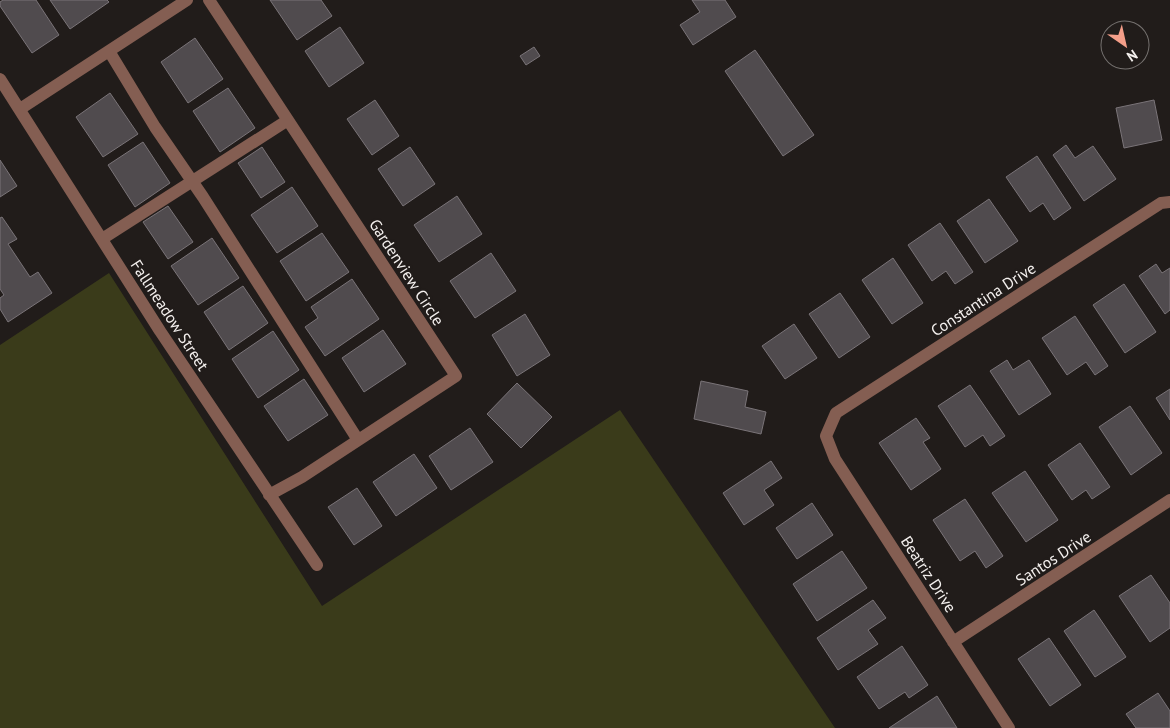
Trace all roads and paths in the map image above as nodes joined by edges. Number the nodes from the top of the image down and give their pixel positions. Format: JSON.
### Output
{"nodes":[{"id":1,"x":187,"y":0,"type":"edge"},
{"id":2,"x":209,"y":0,"type":"edge"},
{"id":3,"x":109,"y":51,"type":"junction"},
{"id":4,"x":0,"y":79,"type":"edge"},
{"id":5,"x":20,"y":109,"type":"junction"},
{"id":6,"x":288,"y":120,"type":"junction"},
{"id":7,"x":192,"y":180,"type":"junction"},
{"id":8,"x":1170,"y":202,"type":"edge"},
{"id":9,"x":102,"y":239,"type":"junction"},
{"id":10,"x":826,"y":436,"type":"joint"},
{"id":11,"x":358,"y":440,"type":"junction"},
{"id":12,"x":269,"y":495,"type":"junction"},
{"id":13,"x":1170,"y":500,"type":"edge"},
{"id":14,"x":316,"y":565,"type":"dead end"},
{"id":15,"x":953,"y":642,"type":"junction"},
{"id":16,"x":1008,"y":728,"type":"edge"}],
"edges":[{"from":1,"to":3,"type":"street"},
{"from":2,"to":6,"type":"street","name":"Gardenview Circle"},
{"from":3,"to":5,"type":"street"},
{"from":3,"to":7,"type":"street"},
{"from":4,"to":5,"type":"street","name":"Fallmeadow Street"},
{"from":5,"to":9,"type":"street","name":"Fallmeadow Street"},
{"from":6,"to":7,"type":"street"},
{"from":6,"to":11,"type":"street","name":"Gardenview Circle"},
{"from":7,"to":9,"type":"street"},
{"from":7,"to":11,"type":"street"},
{"from":8,"to":10,"type":"street","name":"Constantina Drive"},
{"from":9,"to":12,"type":"street","name":"Fallmeadow Street"},
{"from":10,"to":15,"type":"street","name":"Beatriz Drive"},
{"from":11,"to":12,"type":"street","name":"Gardenview Circle"},
{"from":12,"to":14,"type":"street","name":"Fallmeadow Street"},
{"from":13,"to":15,"type":"street","name":"Santos Drive"},
{"from":15,"to":16,"type":"street","name":"Beatriz Drive"}]}
